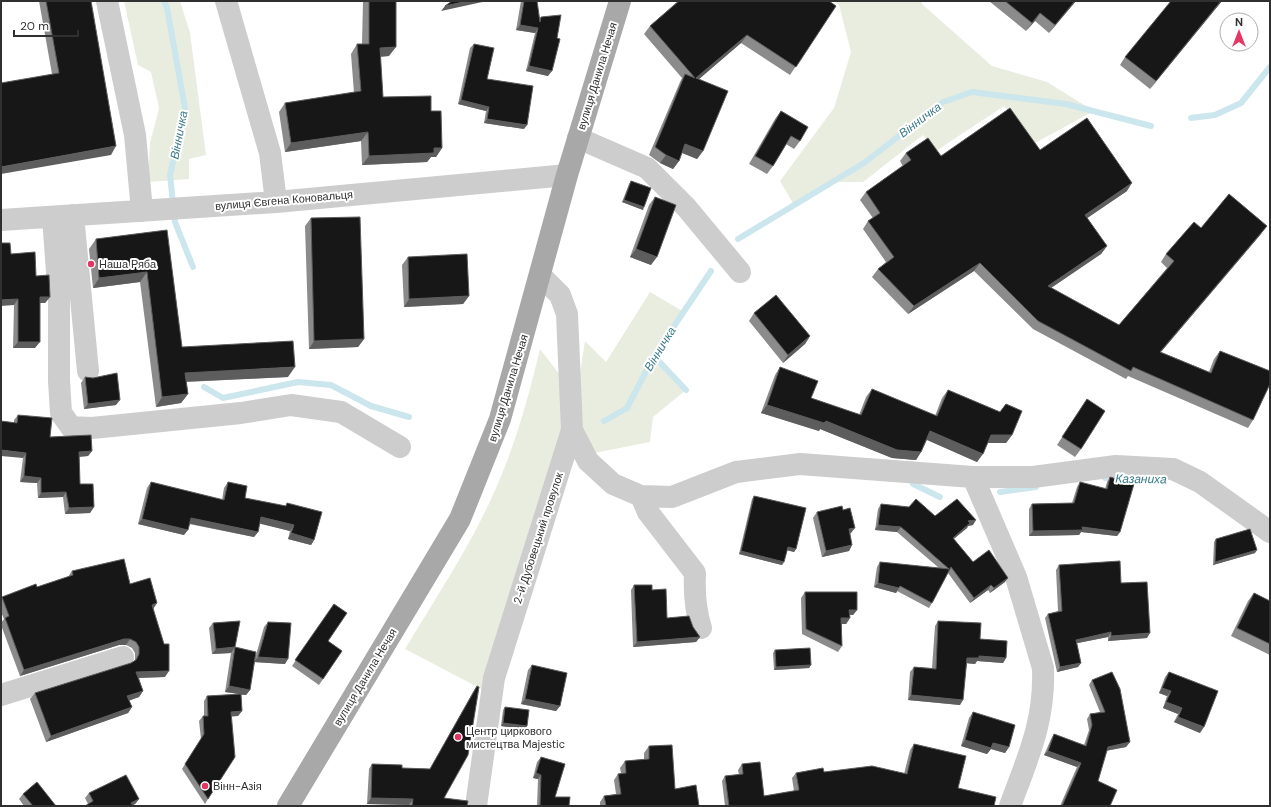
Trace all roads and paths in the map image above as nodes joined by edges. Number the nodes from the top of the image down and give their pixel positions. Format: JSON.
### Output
{"nodes":[{"id":1,"x":108,"y":1,"type":"edge"},
{"id":2,"x":226,"y":1,"type":"edge"},
{"id":3,"x":620,"y":1,"type":"edge"},
{"id":4,"x":578,"y":138,"type":"junction"},
{"id":5,"x":567,"y":175,"type":"junction"},
{"id":6,"x":276,"y":202,"type":"junction"},
{"id":7,"x":142,"y":211,"type":"junction"},
{"id":8,"x":63,"y":216,"type":"junction"},
{"id":9,"x":1,"y":220,"type":"edge"},
{"id":10,"x":740,"y":272,"type":"dead end"},
{"id":11,"x":541,"y":276,"type":"junction"},
{"id":12,"x":88,"y":371,"type":"dead end"},
{"id":13,"x":572,"y":430,"type":"junction"},
{"id":14,"x":400,"y":446,"type":"dead end"},
{"id":15,"x":973,"y":477,"type":"junction"},
{"id":16,"x":641,"y":496,"type":"junction"},
{"id":17,"x":1270,"y":532,"type":"edge"},
{"id":18,"x":702,"y":628,"type":"dead end"},
{"id":19,"x":123,"y":657,"type":"dead end"},
{"id":20,"x":1,"y":695,"type":"edge"},
{"id":21,"x":288,"y":806,"type":"edge"},
{"id":22,"x":476,"y":806,"type":"edge"},
{"id":23,"x":1010,"y":806,"type":"edge"}],
"edges":[{"from":1,"to":7,"type":"street"},
{"from":2,"to":6,"type":"street"},
{"from":3,"to":4,"type":"main road","name":"вулиця Данила Нечая"},
{"from":4,"to":5,"type":"main road","name":"вулиця Данила Нечая"},
{"from":4,"to":10,"type":"street"},
{"from":5,"to":6,"type":"street","name":"вулиця Євгена Коновальця"},
{"from":5,"to":11,"type":"main road","name":"вулиця Данила Нечая"},
{"from":6,"to":7,"type":"street","name":"вулиця Євгена Коновальця"},
{"from":7,"to":8,"type":"street","name":"вулиця Євгена Коновальця"},
{"from":8,"to":9,"type":"street","name":"вулиця Євгена Коновальця"},
{"from":8,"to":12,"type":"street"},
{"from":8,"to":14,"type":"street"},
{"from":11,"to":13,"type":"street","name":"2-й Дубовецький провулок"},
{"from":11,"to":21,"type":"main road","name":"вулиця Данила Нечая"},
{"from":13,"to":16,"type":"street"},
{"from":13,"to":22,"type":"street","name":"2-й Дубовецький провулок"},
{"from":15,"to":16,"type":"street"},
{"from":15,"to":17,"type":"street"},
{"from":15,"to":23,"type":"street"},
{"from":16,"to":18,"type":"street"},
{"from":19,"to":20,"type":"street"}]}
